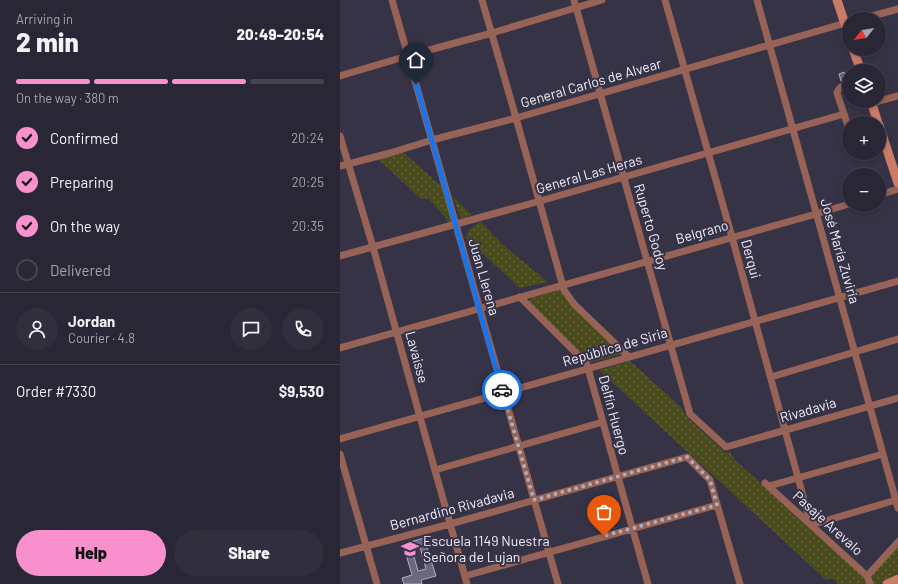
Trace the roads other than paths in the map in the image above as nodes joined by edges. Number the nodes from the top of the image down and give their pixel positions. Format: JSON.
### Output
{"nodes":[{"id":1,"x":392,"y":0,"type":"edge"},
{"id":2,"x":482,"y":0,"type":"edge"},
{"id":3,"x":574,"y":0,"type":"edge"},
{"id":4,"x":602,"y":0,"type":"edge"},
{"id":5,"x":665,"y":0,"type":"edge"},
{"id":6,"x":757,"y":0,"type":"edge"},
{"id":7,"x":837,"y":0,"type":"edge"},
{"id":8,"x":576,"y":8,"type":"junction"},
{"id":9,"x":898,"y":9,"type":"edge"},
{"id":10,"x":842,"y":12,"type":"edge"},
{"id":11,"x":886,"y":12,"type":"edge"},
{"id":12,"x":842,"y":24,"type":"edge"},
{"id":13,"x":492,"y":33,"type":"junction"},
{"id":14,"x":769,"y":44,"type":"junction"},
{"id":15,"x":408,"y":56,"type":"junction"},
{"id":16,"x":684,"y":70,"type":"junction"},
{"id":17,"x":340,"y":76,"type":"edge"},
{"id":18,"x":842,"y":86,"type":"edge"},
{"id":19,"x":600,"y":93,"type":"junction"},
{"id":20,"x":898,"y":96,"type":"edge"},
{"id":21,"x":886,"y":99,"type":"edge"},
{"id":22,"x":842,"y":108,"type":"edge"},
{"id":23,"x":842,"y":108,"type":"edge"},
{"id":24,"x":844,"y":114,"type":"joint"},
{"id":25,"x":516,"y":118,"type":"junction"},
{"id":26,"x":792,"y":130,"type":"junction"},
{"id":27,"x":340,"y":136,"type":"edge"},
{"id":28,"x":432,"y":140,"type":"junction"},
{"id":29,"x":886,"y":148,"type":"edge"},
{"id":30,"x":708,"y":153,"type":"junction"},
{"id":31,"x":348,"y":164,"type":"junction"},
{"id":32,"x":340,"y":166,"type":"edge"},
{"id":33,"x":624,"y":177,"type":"junction"},
{"id":34,"x":898,"y":183,"type":"edge"},
{"id":35,"x":898,"y":189,"type":"edge"},
{"id":36,"x":886,"y":193,"type":"edge"},
{"id":37,"x":540,"y":201,"type":"junction"},
{"id":38,"x":842,"y":206,"type":"edge"},
{"id":39,"x":816,"y":214,"type":"junction"},
{"id":40,"x":455,"y":225,"type":"junction"},
{"id":41,"x":732,"y":237,"type":"junction"},
{"id":42,"x":373,"y":247,"type":"junction"},
{"id":43,"x":340,"y":256,"type":"edge"},
{"id":44,"x":647,"y":261,"type":"junction"},
{"id":45,"x":898,"y":281,"type":"edge"},
{"id":46,"x":562,"y":285,"type":"junction"},
{"id":47,"x":520,"y":297,"type":"junction"},
{"id":48,"x":839,"y":298,"type":"junction"},
{"id":49,"x":480,"y":308,"type":"junction"},
{"id":50,"x":755,"y":321,"type":"junction"},
{"id":51,"x":397,"y":332,"type":"junction"},
{"id":52,"x":898,"y":339,"type":"edge"},
{"id":53,"x":671,"y":345,"type":"junction"},
{"id":54,"x":340,"y":348,"type":"edge"},
{"id":55,"x":855,"y":352,"type":"junction"},
{"id":56,"x":629,"y":357,"type":"junction"},
{"id":57,"x":588,"y":368,"type":"junction"},
{"id":58,"x":770,"y":377,"type":"junction"},
{"id":59,"x":503,"y":393,"type":"junction"},
{"id":60,"x":898,"y":398,"type":"edge"},
{"id":61,"x":870,"y":407,"type":"junction"},
{"id":62,"x":420,"y":416,"type":"junction"},
{"id":63,"x":603,"y":422,"type":"junction"},
{"id":64,"x":785,"y":431,"type":"junction"},
{"id":65,"x":340,"y":439,"type":"edge"},
{"id":66,"x":519,"y":446,"type":"junction"},
{"id":67,"x":340,"y":454,"type":"edge"},
{"id":68,"x":883,"y":454,"type":"junction"},
{"id":69,"x":434,"y":470,"type":"junction"},
{"id":70,"x":618,"y":477,"type":"junction"},
{"id":71,"x":798,"y":478,"type":"junction"},
{"id":72,"x":534,"y":500,"type":"junction"},
{"id":73,"x":896,"y":500,"type":"junction"},
{"id":74,"x":717,"y":505,"type":"junction"},
{"id":75,"x":898,"y":508,"type":"edge"},
{"id":76,"x":450,"y":524,"type":"junction"},
{"id":77,"x":811,"y":525,"type":"junction"},
{"id":78,"x":632,"y":528,"type":"junction"},
{"id":79,"x":898,"y":542,"type":"edge"},
{"id":80,"x":367,"y":545,"type":"junction"},
{"id":81,"x":549,"y":552,"type":"junction"},
{"id":82,"x":340,"y":553,"type":"edge"},
{"id":83,"x":465,"y":576,"type":"junction"},
{"id":84,"x":867,"y":576,"type":"junction"},
{"id":85,"x":898,"y":579,"type":"edge"},
{"id":86,"x":377,"y":584,"type":"edge"},
{"id":87,"x":467,"y":584,"type":"edge"},
{"id":88,"x":558,"y":584,"type":"edge"},
{"id":89,"x":648,"y":584,"type":"edge"},
{"id":90,"x":740,"y":584,"type":"edge"},
{"id":91,"x":870,"y":584,"type":"edge"},
{"id":92,"x":887,"y":584,"type":"edge"}],
"edges":[{"from":1,"to":15,"type":"street","name":"Juan Llerena"},
{"from":2,"to":13,"type":"street"},
{"from":3,"to":8,"type":"street","name":"Ruperto Godoy"},
{"from":4,"to":8,"type":"street"},
{"from":5,"to":16,"type":"street","name":"Derqui"},
{"from":6,"to":14,"type":"street","name":"José María Zuviría"},
{"from":7,"to":10,"type":"main road"},
{"from":8,"to":13,"type":"street"},
{"from":8,"to":19,"type":"street","name":"Ruperto Godoy"},
{"from":9,"to":11,"type":"street"},
{"from":12,"to":14,"type":"street","name":"General Carlos de Alvear"},
{"from":13,"to":15,"type":"street"},
{"from":13,"to":25,"type":"street"},
{"from":14,"to":16,"type":"street","name":"General Carlos de Alvear"},
{"from":14,"to":26,"type":"street","name":"José María Zuviría"},
{"from":15,"to":17,"type":"street"},
{"from":15,"to":28,"type":"street","name":"Juan Llerena"},
{"from":16,"to":19,"type":"street","name":"General Carlos de Alvear"},
{"from":16,"to":30,"type":"street","name":"Derqui"},
{"from":18,"to":22,"type":"street"},
{"from":19,"to":25,"type":"street","name":"General Carlos de Alvear"},
{"from":19,"to":33,"type":"street","name":"Ruperto Godoy"},
{"from":20,"to":21,"type":"street"},
{"from":23,"to":24,"type":"street"},
{"from":24,"to":26,"type":"street","name":"General Las Heras"},
{"from":25,"to":28,"type":"street","name":"General Carlos de Alvear"},
{"from":25,"to":37,"type":"street"},
{"from":26,"to":30,"type":"street","name":"General Las Heras"},
{"from":26,"to":39,"type":"street","name":"José María Zuviría"},
{"from":27,"to":31,"type":"street","name":"Lavaisse"},
{"from":28,"to":31,"type":"street","name":"General Carlos de Alvear"},
{"from":28,"to":40,"type":"street","name":"Juan Llerena"},
{"from":29,"to":34,"type":"main road"},
{"from":30,"to":33,"type":"street","name":"General Las Heras"},
{"from":30,"to":41,"type":"street","name":"Derqui"},
{"from":31,"to":32,"type":"street","name":"General Carlos de Alvear"},
{"from":31,"to":42,"type":"street","name":"Lavaisse"},
{"from":33,"to":37,"type":"street","name":"General Las Heras"},
{"from":33,"to":44,"type":"street","name":"Ruperto Godoy"},
{"from":35,"to":36,"type":"street"},
{"from":37,"to":40,"type":"street","name":"General Las Heras"},
{"from":37,"to":46,"type":"street"},
{"from":38,"to":39,"type":"street","name":"Belgrano"},
{"from":39,"to":41,"type":"street","name":"Belgrano"},
{"from":39,"to":48,"type":"street","name":"José María Zuviría"},
{"from":40,"to":42,"type":"street","name":"General Las Heras"},
{"from":40,"to":49,"type":"street","name":"Juan Llerena"},
{"from":41,"to":44,"type":"street","name":"Belgrano"},
{"from":41,"to":50,"type":"street","name":"Derqui"},
{"from":42,"to":43,"type":"street","name":"General Las Heras"},
{"from":42,"to":51,"type":"street","name":"Lavaisse"},
{"from":44,"to":46,"type":"street","name":"Belgrano"},
{"from":44,"to":53,"type":"street","name":"Ruperto Godoy"},
{"from":45,"to":48,"type":"street","name":"República de Siria"},
{"from":46,"to":47,"type":"street","name":"Belgrano"},
{"from":46,"to":56,"type":"street"},
{"from":47,"to":49,"type":"street","name":"Belgrano"},
{"from":47,"to":57,"type":"street"},
{"from":48,"to":50,"type":"street","name":"República de Siria"},
{"from":48,"to":55,"type":"street","name":"José María Zuviría"},
{"from":49,"to":51,"type":"street","name":"Belgrano"},
{"from":49,"to":59,"type":"street","name":"Juan Llerena"},
{"from":50,"to":53,"type":"street","name":"República de Siria"},
{"from":50,"to":58,"type":"street","name":"Derqui"},
{"from":51,"to":54,"type":"street","name":"Belgrano"},
{"from":51,"to":62,"type":"street","name":"Lavaisse"},
{"from":52,"to":55,"type":"street"},
{"from":53,"to":56,"type":"street","name":"República de Siria"},
{"from":53,"to":64,"type":"street","name":"Rivadavia"},
{"from":55,"to":58,"type":"street"},
{"from":55,"to":61,"type":"street","name":"José María Zuviría"},
{"from":56,"to":57,"type":"street","name":"República de Siria"},
{"from":57,"to":59,"type":"street","name":"República de Siria"},
{"from":57,"to":63,"type":"street","name":"Delfín Huergo"},
{"from":58,"to":64,"type":"street","name":"Derqui"},
{"from":59,"to":62,"type":"street","name":"República de Siria"},
{"from":59,"to":66,"type":"street","name":"Juan Llerena"},
{"from":60,"to":61,"type":"street","name":"Rivadavia"},
{"from":61,"to":64,"type":"street","name":"Rivadavia"},
{"from":61,"to":68,"type":"street","name":"José María Zuviría"},
{"from":62,"to":65,"type":"street","name":"República de Siria"},
{"from":62,"to":69,"type":"street","name":"Lavaisse"},
{"from":63,"to":66,"type":"street"},
{"from":63,"to":70,"type":"street","name":"Delfín Huergo"},
{"from":64,"to":71,"type":"street","name":"Derqui"},
{"from":66,"to":69,"type":"street"},
{"from":66,"to":72,"type":"street","name":"Juan Llerena"},
{"from":67,"to":80,"type":"street"},
{"from":68,"to":71,"type":"street"},
{"from":68,"to":73,"type":"street","name":"José María Zuviría"},
{"from":69,"to":76,"type":"street","name":"Lavaisse"},
{"from":70,"to":72,"type":"street","name":"Bernardino Rivadavia"},
{"from":70,"to":74,"type":"street","name":"Bernardino Rivadavia"},
{"from":70,"to":78,"type":"street","name":"Delfín Huergo"},
{"from":71,"to":77,"type":"street","name":"Derqui"},
{"from":71,"to":77,"type":"street","name":"Pasaje Arevalo"},
{"from":72,"to":76,"type":"street","name":"Bernardino Rivadavia"},
{"from":72,"to":81,"type":"street","name":"Juan Llerena"},
{"from":73,"to":75,"type":"street","name":"José María Zuviría"},
{"from":73,"to":77,"type":"street"},
{"from":74,"to":78,"type":"street"},
{"from":74,"to":90,"type":"street"},
{"from":76,"to":80,"type":"street","name":"Bernardino Rivadavia"},
{"from":76,"to":83,"type":"street","name":"Lavaisse"},
{"from":77,"to":84,"type":"street","name":"Pasaje Arevalo"},
{"from":78,"to":81,"type":"street"},
{"from":78,"to":89,"type":"street","name":"Delfín Huergo"},
{"from":79,"to":84,"type":"street"},
{"from":80,"to":82,"type":"street","name":"Bernardino Rivadavia"},
{"from":80,"to":86,"type":"street"},
{"from":81,"to":83,"type":"street"},
{"from":81,"to":88,"type":"street","name":"Juan Llerena"},
{"from":83,"to":87,"type":"street","name":"Lavaisse"},
{"from":84,"to":91,"type":"street","name":"Pasaje Arevalo"},
{"from":85,"to":92,"type":"main road"}]}
